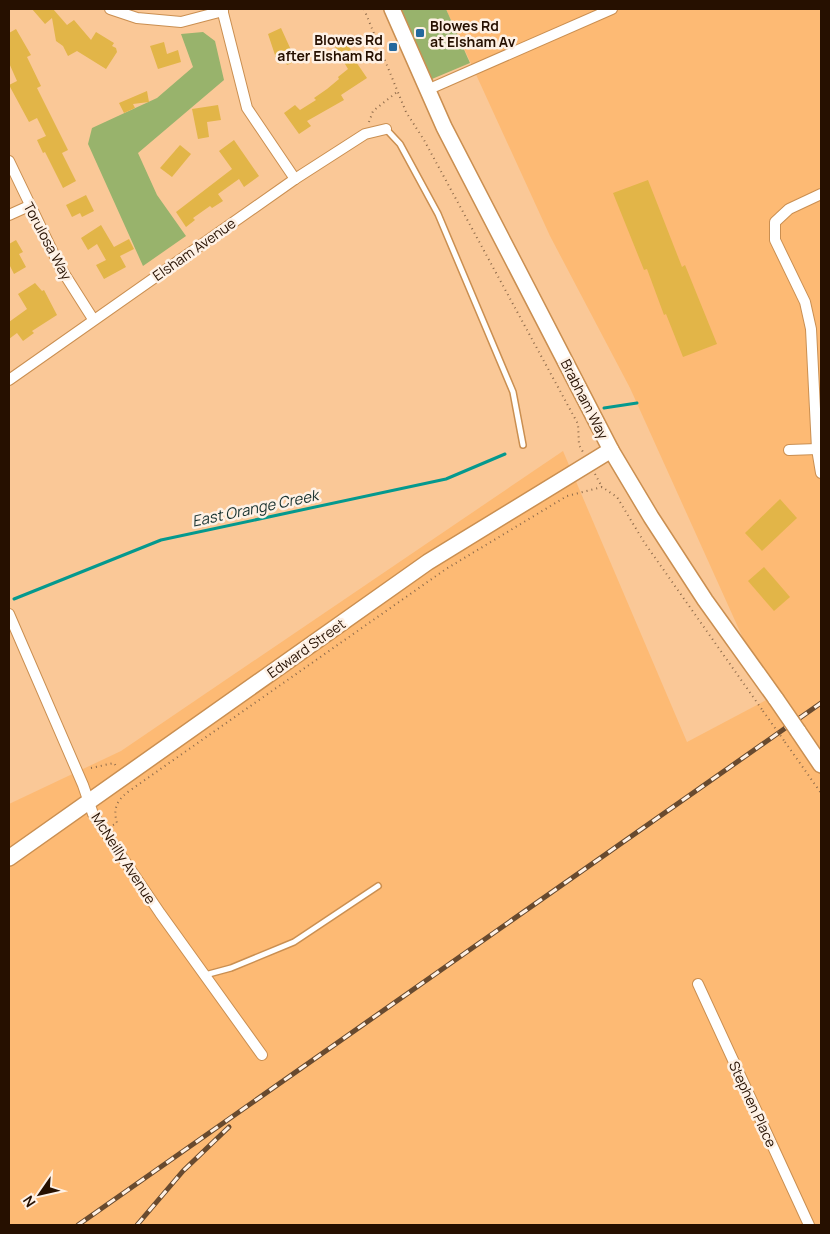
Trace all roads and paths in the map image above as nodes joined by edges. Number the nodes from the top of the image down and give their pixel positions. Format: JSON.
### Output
{"nodes":[{"id":1,"x":110,"y":9,"type":"edge"},
{"id":2,"x":364,"y":9,"type":"edge"},
{"id":3,"x":392,"y":9,"type":"edge"},
{"id":4,"x":612,"y":9,"type":"edge"},
{"id":5,"x":222,"y":10,"type":"edge"},
{"id":6,"x":427,"y":90,"type":"junction"},
{"id":7,"x":398,"y":92,"type":"junction"},
{"id":8,"x":386,"y":129,"type":"joint"},
{"id":9,"x":365,"y":134,"type":"junction"},
{"id":10,"x":9,"y":161,"type":"edge"},
{"id":11,"x":295,"y":179,"type":"junction"},
{"id":12,"x":821,"y":194,"type":"edge"},
{"id":13,"x":29,"y":206,"type":"junction"},
{"id":14,"x":9,"y":215,"type":"edge"},
{"id":15,"x":93,"y":319,"type":"junction"},
{"id":16,"x":9,"y":380,"type":"edge"},
{"id":17,"x":523,"y":445,"type":"dead end"},
{"id":18,"x":817,"y":449,"type":"junction"},
{"id":19,"x":612,"y":450,"type":"junction"},
{"id":20,"x":789,"y":450,"type":"dead end"},
{"id":21,"x":589,"y":464,"type":"junction"},
{"id":22,"x":821,"y":473,"type":"edge"},
{"id":23,"x":602,"y":487,"type":"junction"},
{"id":24,"x":9,"y":614,"type":"edge"},
{"id":25,"x":821,"y":764,"type":"edge"},
{"id":26,"x":821,"y":792,"type":"edge"},
{"id":27,"x":89,"y":801,"type":"junction"},
{"id":28,"x":104,"y":830,"type":"junction"},
{"id":29,"x":9,"y":858,"type":"edge"},
{"id":30,"x":378,"y":886,"type":"dead end"},
{"id":31,"x":205,"y":975,"type":"junction"},
{"id":32,"x":698,"y":984,"type":"dead end"},
{"id":33,"x":262,"y":1054,"type":"dead end"},
{"id":34,"x":809,"y":1225,"type":"edge"}],
"edges":[{"from":1,"to":5,"type":"street"},
{"from":2,"to":7,"type":"path"},
{"from":3,"to":6,"type":"main road","name":"Brabham Way"},
{"from":4,"to":6,"type":"street"},
{"from":5,"to":11,"type":"street"},
{"from":6,"to":19,"type":"main road","name":"Brabham Way"},
{"from":7,"to":9,"type":"path"},
{"from":7,"to":21,"type":"path"},
{"from":8,"to":9,"type":"street","name":"Elsham Avenue"},
{"from":8,"to":17,"type":"lane"},
{"from":9,"to":11,"type":"street","name":"Elsham Avenue"},
{"from":10,"to":13,"type":"street","name":"Torulosa Way"},
{"from":11,"to":15,"type":"street","name":"Elsham Avenue"},
{"from":12,"to":18,"type":"street"},
{"from":13,"to":14,"type":"street"},
{"from":13,"to":15,"type":"street","name":"Torulosa Way"},
{"from":15,"to":16,"type":"street","name":"Elsham Avenue"},
{"from":18,"to":20,"type":"street"},
{"from":18,"to":22,"type":"street"},
{"from":19,"to":21,"type":"main road","name":"Edward Street"},
{"from":19,"to":25,"type":"main road","name":"Brabham Way","bridge":true},
{"from":21,"to":23,"type":"path"},
{"from":21,"to":27,"type":"main road","name":"Edward Street"},
{"from":23,"to":26,"type":"path","bridge":true},
{"from":23,"to":28,"type":"path"},
{"from":24,"to":27,"type":"street","name":"McNeilly Avenue"},
{"from":27,"to":28,"type":"street","name":"McNeilly Avenue"},
{"from":27,"to":29,"type":"main road","name":"Edward Street"},
{"from":28,"to":31,"type":"street","name":"McNeilly Avenue"},
{"from":30,"to":31,"type":"lane"},
{"from":31,"to":33,"type":"street","name":"McNeilly Avenue"},
{"from":32,"to":34,"type":"street","name":"Stephen Place"}]}
